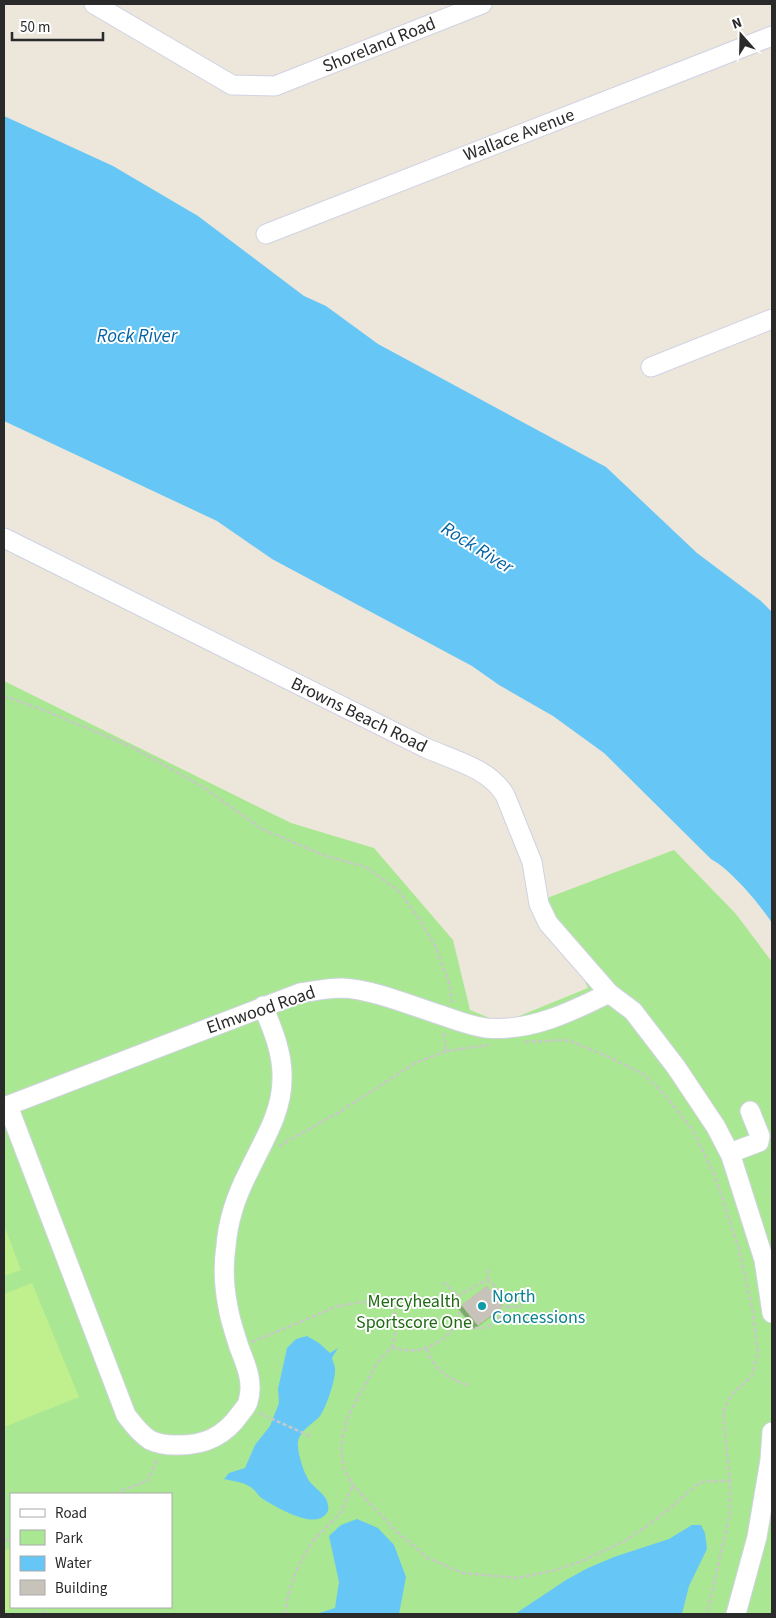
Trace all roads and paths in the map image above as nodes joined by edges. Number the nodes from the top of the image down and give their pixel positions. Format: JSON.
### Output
{"nodes":[{"id":1,"x":94,"y":4,"type":"edge"},
{"id":2,"x":482,"y":4,"type":"edge"},
{"id":3,"x":772,"y":36,"type":"edge"},
{"id":4,"x":266,"y":234,"type":"dead end"},
{"id":5,"x":772,"y":319,"type":"edge"},
{"id":6,"x":651,"y":368,"type":"dead end"},
{"id":7,"x":4,"y":538,"type":"edge"},
{"id":8,"x":4,"y":696,"type":"edge"},
{"id":9,"x":609,"y":992,"type":"junction"},
{"id":10,"x":263,"y":1006,"type":"junction"},
{"id":11,"x":450,"y":1018,"type":"junction"},
{"id":12,"x":521,"y":1043,"type":"dead end"},
{"id":13,"x":494,"y":1044,"type":"dead end"},
{"id":14,"x":446,"y":1051,"type":"junction"},
{"id":15,"x":6,"y":1106,"type":"edge"},
{"id":16,"x":750,"y":1111,"type":"dead end"},
{"id":17,"x":276,"y":1147,"type":"dead end"},
{"id":18,"x":730,"y":1154,"type":"junction"},
{"id":19,"x":490,"y":1267,"type":"dead end"},
{"id":20,"x":487,"y":1281,"type":"junction"},
{"id":21,"x":443,"y":1282,"type":"dead end"},
{"id":22,"x":458,"y":1296,"type":"junction"},
{"id":23,"x":522,"y":1306,"type":"dead end"},
{"id":24,"x":507,"y":1307,"type":"junction"},
{"id":25,"x":772,"y":1313,"type":"edge"},
{"id":26,"x":462,"y":1325,"type":"junction"},
{"id":27,"x":248,"y":1344,"type":"dead end"},
{"id":28,"x":392,"y":1347,"type":"junction"},
{"id":29,"x":428,"y":1349,"type":"junction"},
{"id":30,"x":470,"y":1386,"type":"dead end"},
{"id":31,"x":265,"y":1415,"type":"dead end"},
{"id":32,"x":772,"y":1432,"type":"edge"},
{"id":33,"x":310,"y":1436,"type":"dead end"},
{"id":34,"x":164,"y":1445,"type":"junction"},
{"id":35,"x":730,"y":1481,"type":"junction"},
{"id":36,"x":354,"y":1486,"type":"junction"},
{"id":37,"x":118,"y":1493,"type":"edge"},
{"id":38,"x":285,"y":1614,"type":"edge"},
{"id":39,"x":707,"y":1614,"type":"edge"},
{"id":40,"x":736,"y":1614,"type":"edge"}],
"edges":[{"from":1,"to":2,"type":"street","name":"Shoreland Road"},
{"from":3,"to":4,"type":"street","name":"Wallace Avenue"},
{"from":5,"to":6,"type":"street"},
{"from":7,"to":9,"type":"street","name":"Browns Beach Road"},
{"from":8,"to":11,"type":"path"},
{"from":9,"to":11,"type":"street","name":"Elmwood Road"},
{"from":9,"to":18,"type":"street","name":"Browns Beach Road"},
{"from":10,"to":11,"type":"street","name":"Elmwood Road"},
{"from":10,"to":15,"type":"street","name":"Elmwood Road"},
{"from":10,"to":34,"type":"street"},
{"from":11,"to":14,"type":"path"},
{"from":12,"to":35,"type":"path"},
{"from":13,"to":14,"type":"path"},
{"from":14,"to":17,"type":"path"},
{"from":15,"to":34,"type":"street"},
{"from":16,"to":18,"type":"street"},
{"from":18,"to":25,"type":"street","name":"Browns Beach Road"},
{"from":19,"to":20,"type":"path"},
{"from":20,"to":22,"type":"path"},
{"from":20,"to":24,"type":"path"},
{"from":21,"to":22,"type":"path"},
{"from":22,"to":26,"type":"path"},
{"from":23,"to":24,"type":"path"},
{"from":24,"to":26,"type":"path"},
{"from":26,"to":29,"type":"path"},
{"from":27,"to":28,"type":"path"},
{"from":28,"to":29,"type":"path"},
{"from":28,"to":36,"type":"path"},
{"from":29,"to":30,"type":"path"},
{"from":31,"to":33,"type":"path"},
{"from":32,"to":40,"type":"street"},
{"from":34,"to":37,"type":"path"},
{"from":35,"to":36,"type":"path"},
{"from":35,"to":39,"type":"path"},
{"from":36,"to":38,"type":"path"}]}
